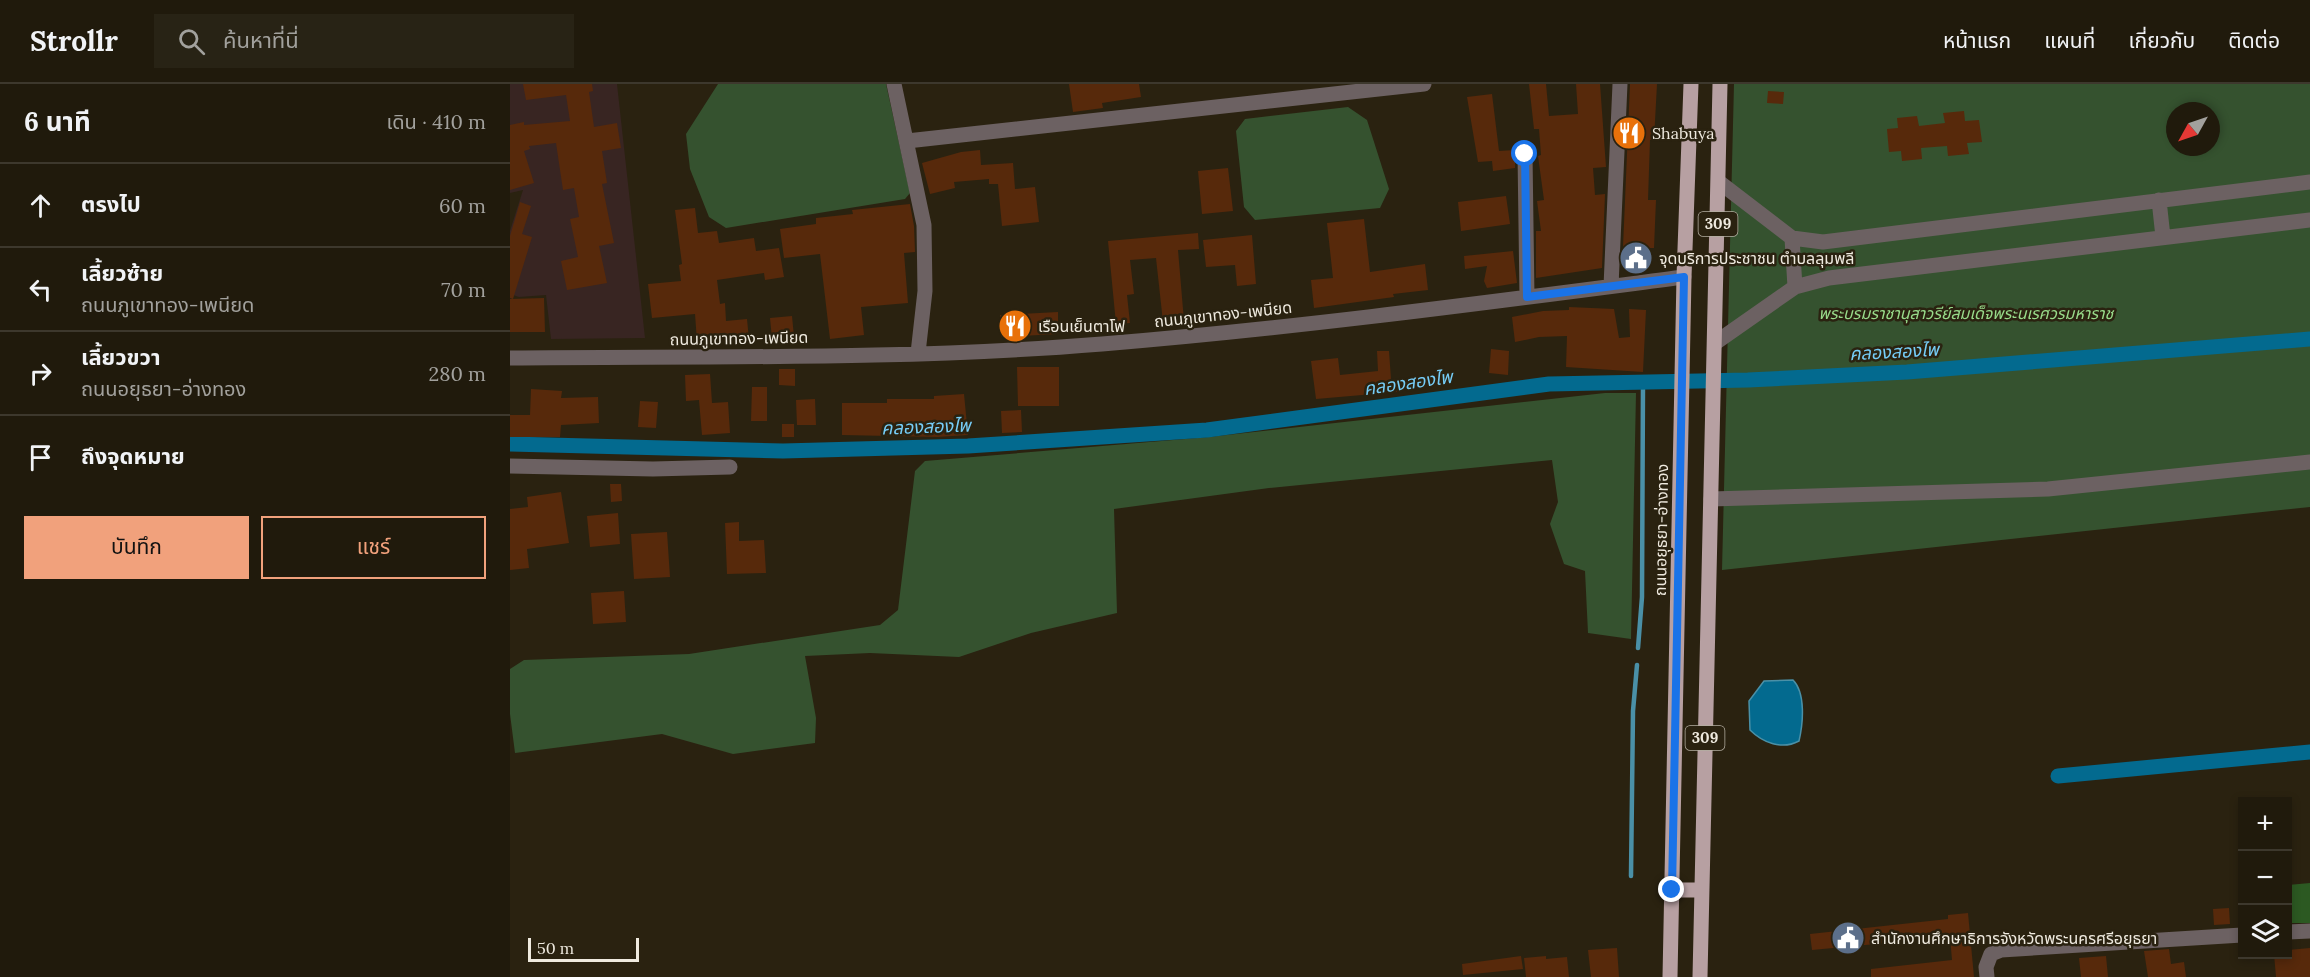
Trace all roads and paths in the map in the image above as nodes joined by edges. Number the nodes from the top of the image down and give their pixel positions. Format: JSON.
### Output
{"nodes":[{"id":1,"x":894,"y":84,"type":"edge"},
{"id":2,"x":1424,"y":84,"type":"edge"},
{"id":3,"x":1620,"y":84,"type":"edge"},
{"id":4,"x":1691,"y":84,"type":"edge"},
{"id":5,"x":1720,"y":84,"type":"edge"},
{"id":6,"x":907,"y":141,"type":"junction"},
{"id":7,"x":1525,"y":154,"type":"dead end"},
{"id":8,"x":1719,"y":182,"type":"junction"},
{"id":9,"x":2310,"y":182,"type":"edge"},
{"id":10,"x":2159,"y":200,"type":"junction"},
{"id":11,"x":2310,"y":220,"type":"edge"},
{"id":12,"x":2163,"y":237,"type":"junction"},
{"id":13,"x":1792,"y":238,"type":"junction"},
{"id":14,"x":1684,"y":277,"type":"junction"},
{"id":15,"x":1611,"y":286,"type":"junction"},
{"id":16,"x":1795,"y":287,"type":"junction"},
{"id":17,"x":1527,"y":297,"type":"junction"},
{"id":18,"x":1715,"y":343,"type":"junction"},
{"id":19,"x":918,"y":353,"type":"junction"},
{"id":20,"x":510,"y":358,"type":"edge"},
{"id":21,"x":2310,"y":462,"type":"edge"},
{"id":22,"x":510,"y":466,"type":"edge"},
{"id":23,"x":730,"y":467,"type":"dead end"},
{"id":24,"x":1711,"y":500,"type":"junction"},
{"id":25,"x":1672,"y":890,"type":"junction"},
{"id":26,"x":1702,"y":890,"type":"junction"},
{"id":27,"x":2310,"y":931,"type":"edge"},
{"id":28,"x":2292,"y":932,"type":"edge"},
{"id":29,"x":2238,"y":935,"type":"edge"},
{"id":30,"x":1670,"y":977,"type":"edge"},
{"id":31,"x":1700,"y":977,"type":"edge"},
{"id":32,"x":1987,"y":977,"type":"edge"}],
"edges":[{"from":1,"to":6,"type":"street"},
{"from":2,"to":6,"type":"street"},
{"from":3,"to":15,"type":"street"},
{"from":4,"to":14,"type":"main road","name":"ถนนอยุธยา-อ่างทอง","number":"309"},
{"from":5,"to":8,"type":"main road","number":"309"},
{"from":6,"to":19,"type":"street"},
{"from":7,"to":17,"type":"street"},
{"from":8,"to":13,"type":"street"},
{"from":8,"to":18,"type":"main road","number":"309"},
{"from":9,"to":10,"type":"street"},
{"from":10,"to":12,"type":"street"},
{"from":10,"to":13,"type":"street"},
{"from":11,"to":12,"type":"street"},
{"from":12,"to":16,"type":"street"},
{"from":13,"to":16,"type":"street"},
{"from":14,"to":15,"type":"street","name":"ถนนภูเขาทอง-เพนียด"},
{"from":14,"to":25,"type":"main road","name":"ถนนอยุธยา-อ่างทอง","number":"309"},
{"from":15,"to":17,"type":"street","name":"ถนนภูเขาทอง-เพนียด"},
{"from":16,"to":18,"type":"street"},
{"from":17,"to":19,"type":"street","name":"ถนนภูเขาทอง-เพนียด"},
{"from":18,"to":24,"type":"main road","number":"309"},
{"from":19,"to":20,"type":"street","name":"ถนนภูเขาทอง-เพนียด"},
{"from":21,"to":24,"type":"street"},
{"from":22,"to":23,"type":"street"},
{"from":24,"to":26,"type":"main road","number":"309"},
{"from":25,"to":26,"type":"main road"},
{"from":25,"to":30,"type":"main road","name":"ถนนอยุธยา-อ่างทอง","number":"309"},
{"from":26,"to":31,"type":"main road","number":"309"},
{"from":27,"to":28,"type":"street"},
{"from":29,"to":32,"type":"street"}]}
